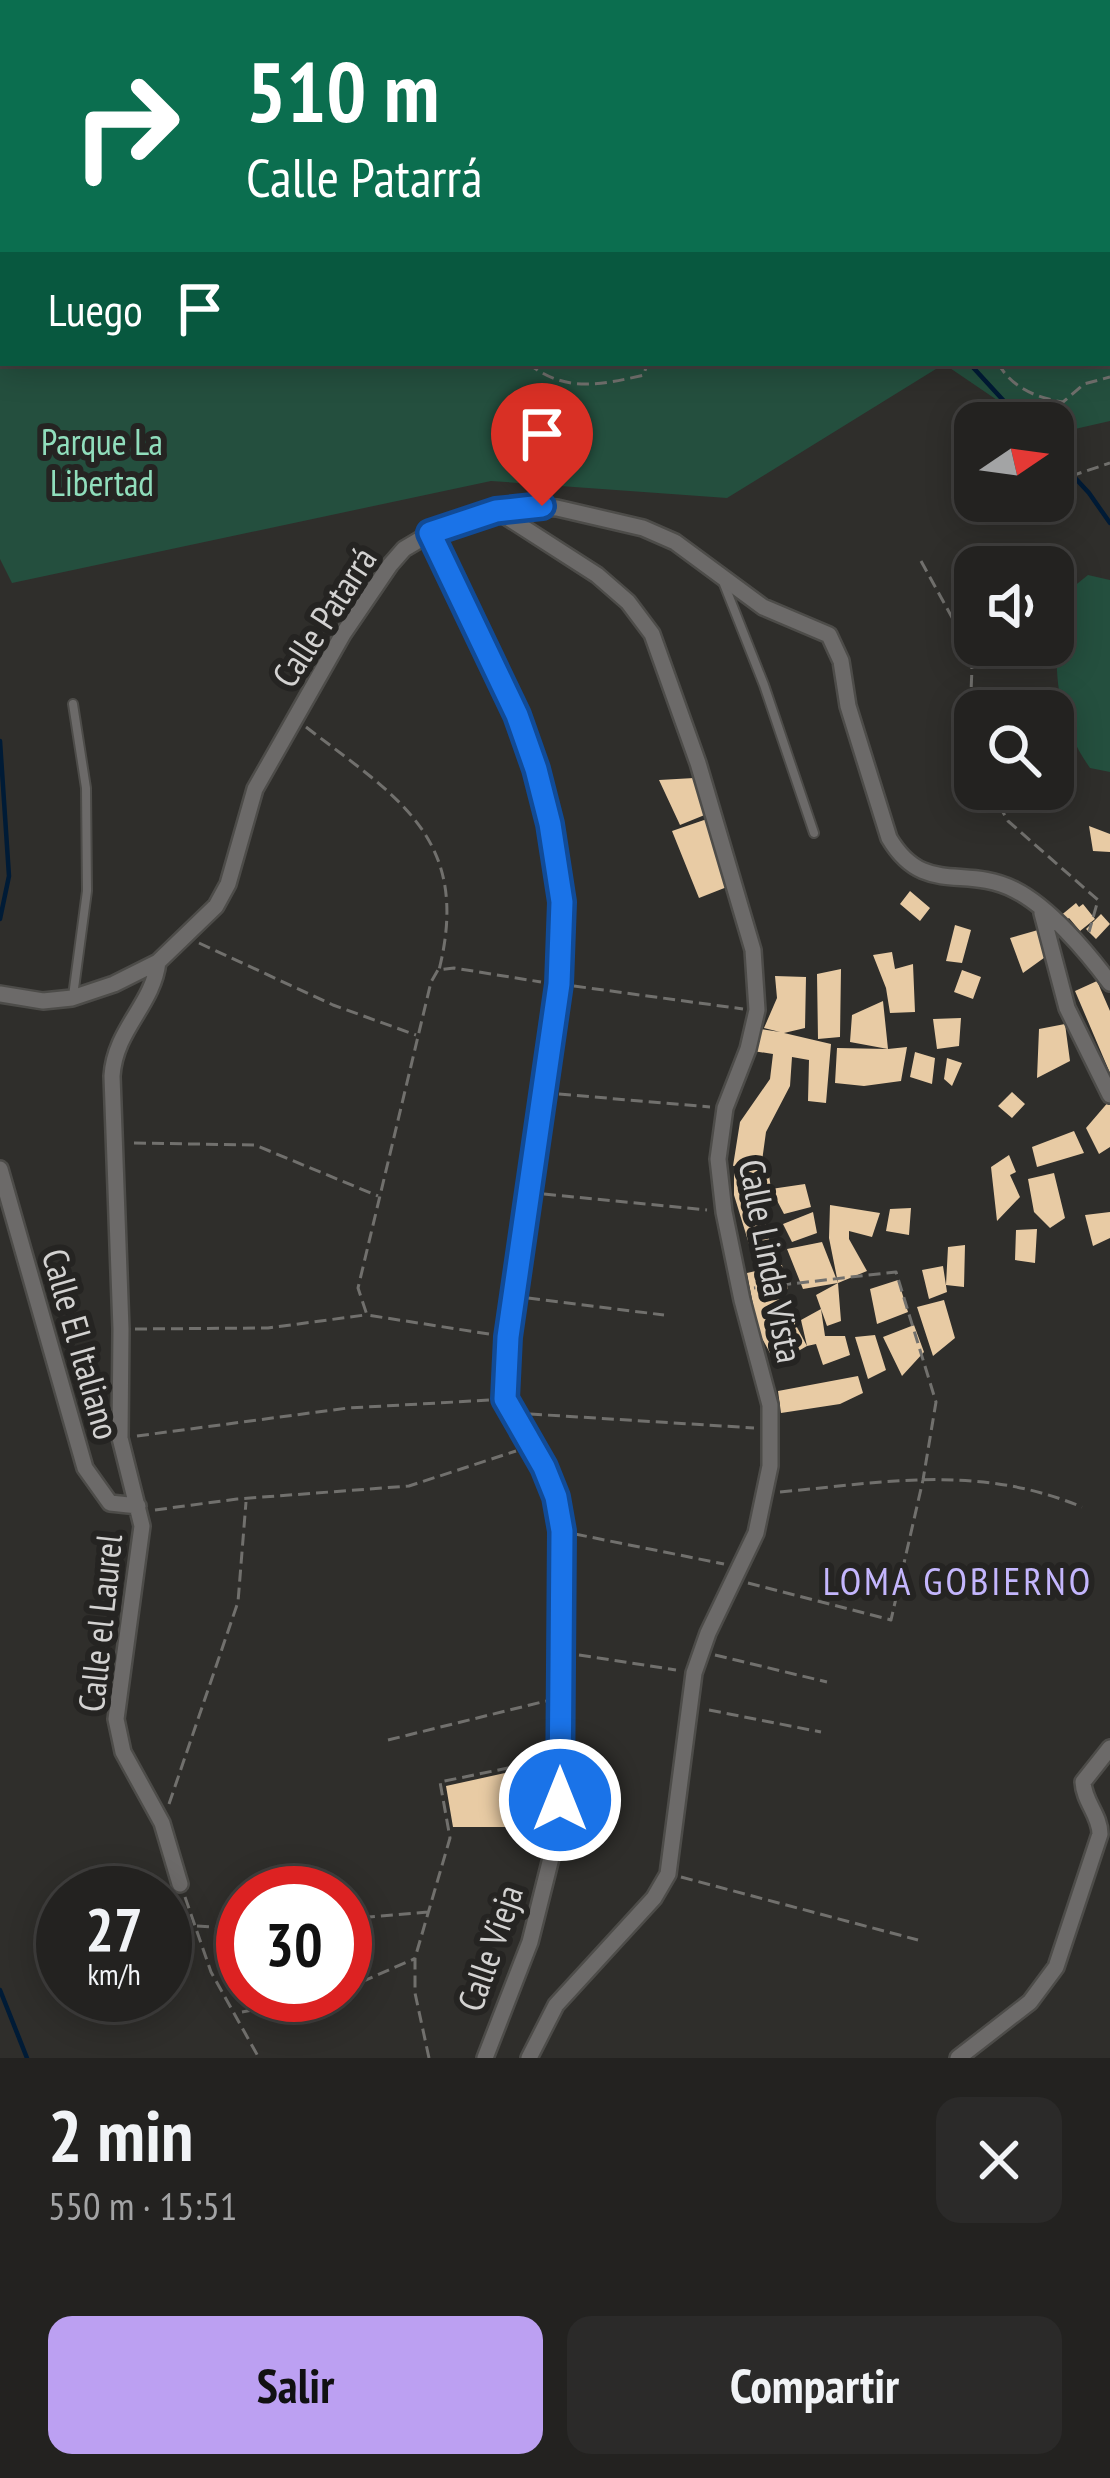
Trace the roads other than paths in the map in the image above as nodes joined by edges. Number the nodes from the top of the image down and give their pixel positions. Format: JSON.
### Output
{"nodes":[{"id":1,"x":496,"y":511,"type":"junction"},
{"id":2,"x":430,"y":533,"type":"junction"},
{"id":3,"x":722,"y":577,"type":"junction"},
{"id":4,"x":73,"y":704,"type":"dead end"},
{"id":5,"x":814,"y":833,"type":"dead end"},
{"id":6,"x":1041,"y":910,"type":"junction"},
{"id":7,"x":158,"y":962,"type":"junction"},
{"id":8,"x":1110,"y":982,"type":"edge"},
{"id":9,"x":0,"y":994,"type":"edge"},
{"id":10,"x":72,"y":998,"type":"junction"},
{"id":11,"x":1110,"y":1095,"type":"edge"},
{"id":12,"x":0,"y":1168,"type":"edge"},
{"id":13,"x":138,"y":1509,"type":"junction"},
{"id":14,"x":1110,"y":1748,"type":"edge"},
{"id":15,"x":176,"y":1866,"type":"edge"},
{"id":16,"x":485,"y":2058,"type":"edge"},
{"id":17,"x":530,"y":2058,"type":"edge"},
{"id":18,"x":958,"y":2058,"type":"edge"}],
"edges":[{"from":1,"to":2,"type":"street","name":"Calle Patarrá"},
{"from":1,"to":3,"type":"street","name":"Calle Patarrá"},
{"from":1,"to":17,"type":"street","name":"Calle Linda Vista"},
{"from":2,"to":7,"type":"street","name":"Calle Patarrá"},
{"from":2,"to":16,"type":"street","name":"Calle Vieja"},
{"from":3,"to":5,"type":"lane"},
{"from":3,"to":6,"type":"street","name":"Calle Patarrá"},
{"from":4,"to":10,"type":"lane"},
{"from":6,"to":8,"type":"street","name":"Calle Patarrá"},
{"from":6,"to":11,"type":"street"},
{"from":7,"to":10,"type":"street","name":"Calle Patarrá"},
{"from":7,"to":13,"type":"street","name":"Calle el Laurel"},
{"from":9,"to":10,"type":"street","name":"Calle Patarrá"},
{"from":12,"to":13,"type":"street","name":"Calle El Italiano"},
{"from":13,"to":15,"type":"street","name":"Calle el Laurel"},
{"from":14,"to":18,"type":"street"}]}
